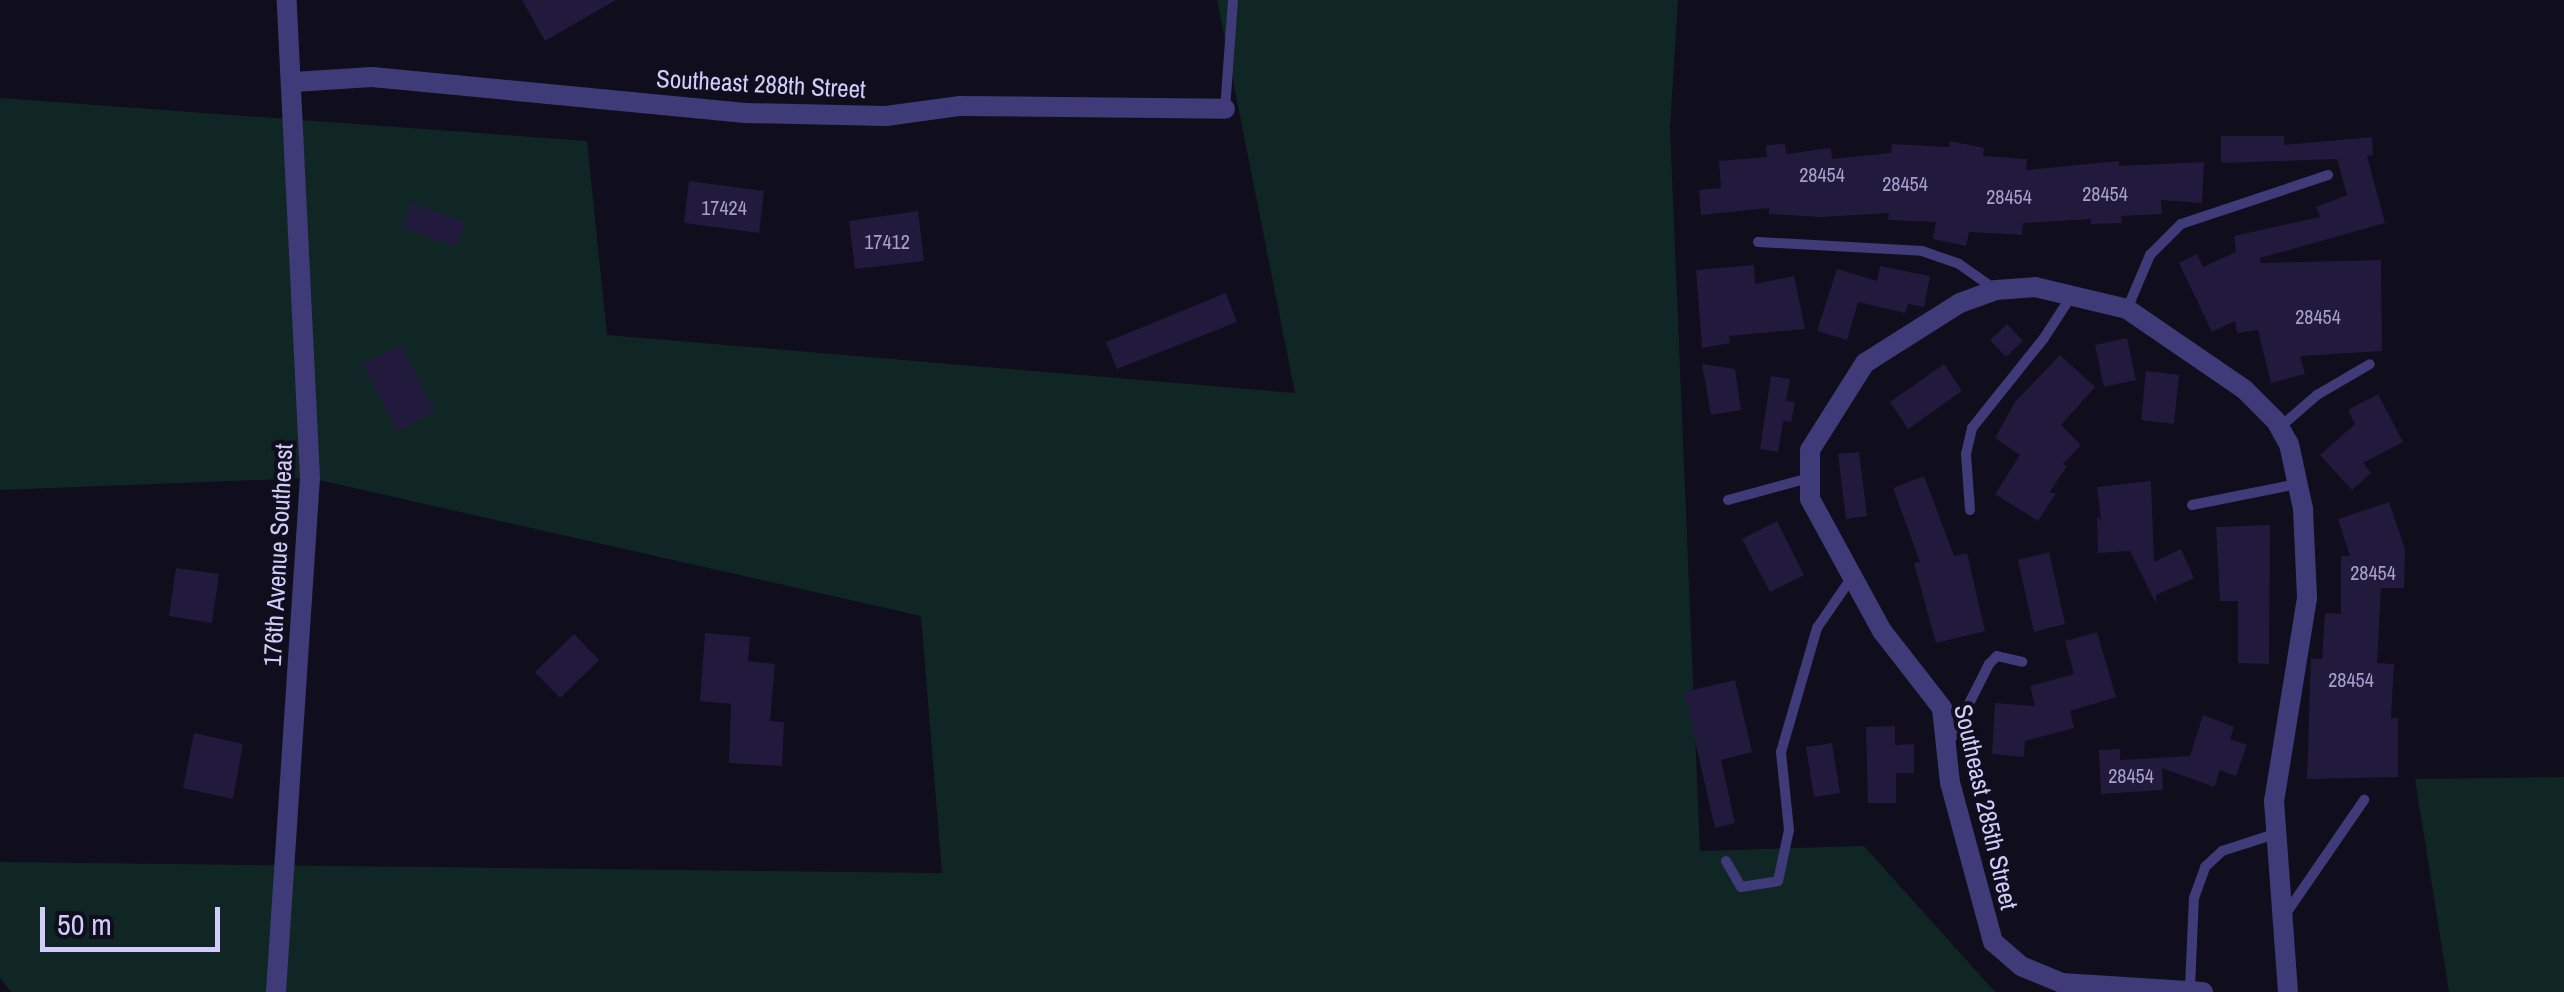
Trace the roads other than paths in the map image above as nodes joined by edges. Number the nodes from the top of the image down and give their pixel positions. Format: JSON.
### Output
{"nodes":[{"id":1,"x":287,"y":0,"type":"edge"},
{"id":2,"x":1232,"y":0,"type":"edge"},
{"id":3,"x":294,"y":82,"type":"junction"},
{"id":4,"x":1226,"y":109,"type":"joint"},
{"id":5,"x":2328,"y":174,"type":"dead end"},
{"id":6,"x":1758,"y":242,"type":"dead end"},
{"id":7,"x":1996,"y":290,"type":"junction"},
{"id":8,"x":2072,"y":294,"type":"junction"},
{"id":9,"x":2127,"y":309,"type":"junction"},
{"id":10,"x":2370,"y":364,"type":"dead end"},
{"id":11,"x":2280,"y":428,"type":"junction"},
{"id":12,"x":1810,"y":478,"type":"junction"},
{"id":13,"x":2298,"y":484,"type":"junction"},
{"id":14,"x":1728,"y":500,"type":"dead end"},
{"id":15,"x":2192,"y":505,"type":"dead end"},
{"id":16,"x":1970,"y":510,"type":"dead end"},
{"id":17,"x":1852,"y":576,"type":"junction"},
{"id":18,"x":2022,"y":662,"type":"dead end"},
{"id":19,"x":1946,"y":748,"type":"junction"},
{"id":20,"x":2364,"y":800,"type":"dead end"},
{"id":21,"x":2276,"y":834,"type":"junction"},
{"id":22,"x":1726,"y":861,"type":"dead end"},
{"id":23,"x":2280,"y":922,"type":"junction"},
{"id":24,"x":2196,"y":990,"type":"edge"},
{"id":25,"x":276,"y":992,"type":"edge"},
{"id":26,"x":2288,"y":992,"type":"edge"}],
"edges":[{"from":1,"to":3,"type":"street","name":"176th Avenue Southeast"},
{"from":2,"to":4,"type":"lane"},
{"from":3,"to":4,"type":"street","name":"Southeast 288th Street"},
{"from":3,"to":25,"type":"street","name":"176th Avenue Southeast"},
{"from":5,"to":9,"type":"lane"},
{"from":6,"to":7,"type":"lane"},
{"from":7,"to":8,"type":"street"},
{"from":7,"to":12,"type":"street"},
{"from":8,"to":9,"type":"street"},
{"from":8,"to":16,"type":"lane"},
{"from":9,"to":11,"type":"street"},
{"from":10,"to":11,"type":"lane"},
{"from":11,"to":13,"type":"street"},
{"from":12,"to":14,"type":"lane"},
{"from":12,"to":17,"type":"street","name":"Southeast 285th Street"},
{"from":13,"to":15,"type":"lane"},
{"from":13,"to":21,"type":"street"},
{"from":17,"to":19,"type":"street","name":"Southeast 285th Street"},
{"from":17,"to":22,"type":"lane"},
{"from":18,"to":19,"type":"lane"},
{"from":19,"to":24,"type":"street","name":"Southeast 285th Street"},
{"from":20,"to":23,"type":"lane"},
{"from":21,"to":23,"type":"street"},
{"from":21,"to":24,"type":"lane"},
{"from":23,"to":26,"type":"street"}]}
